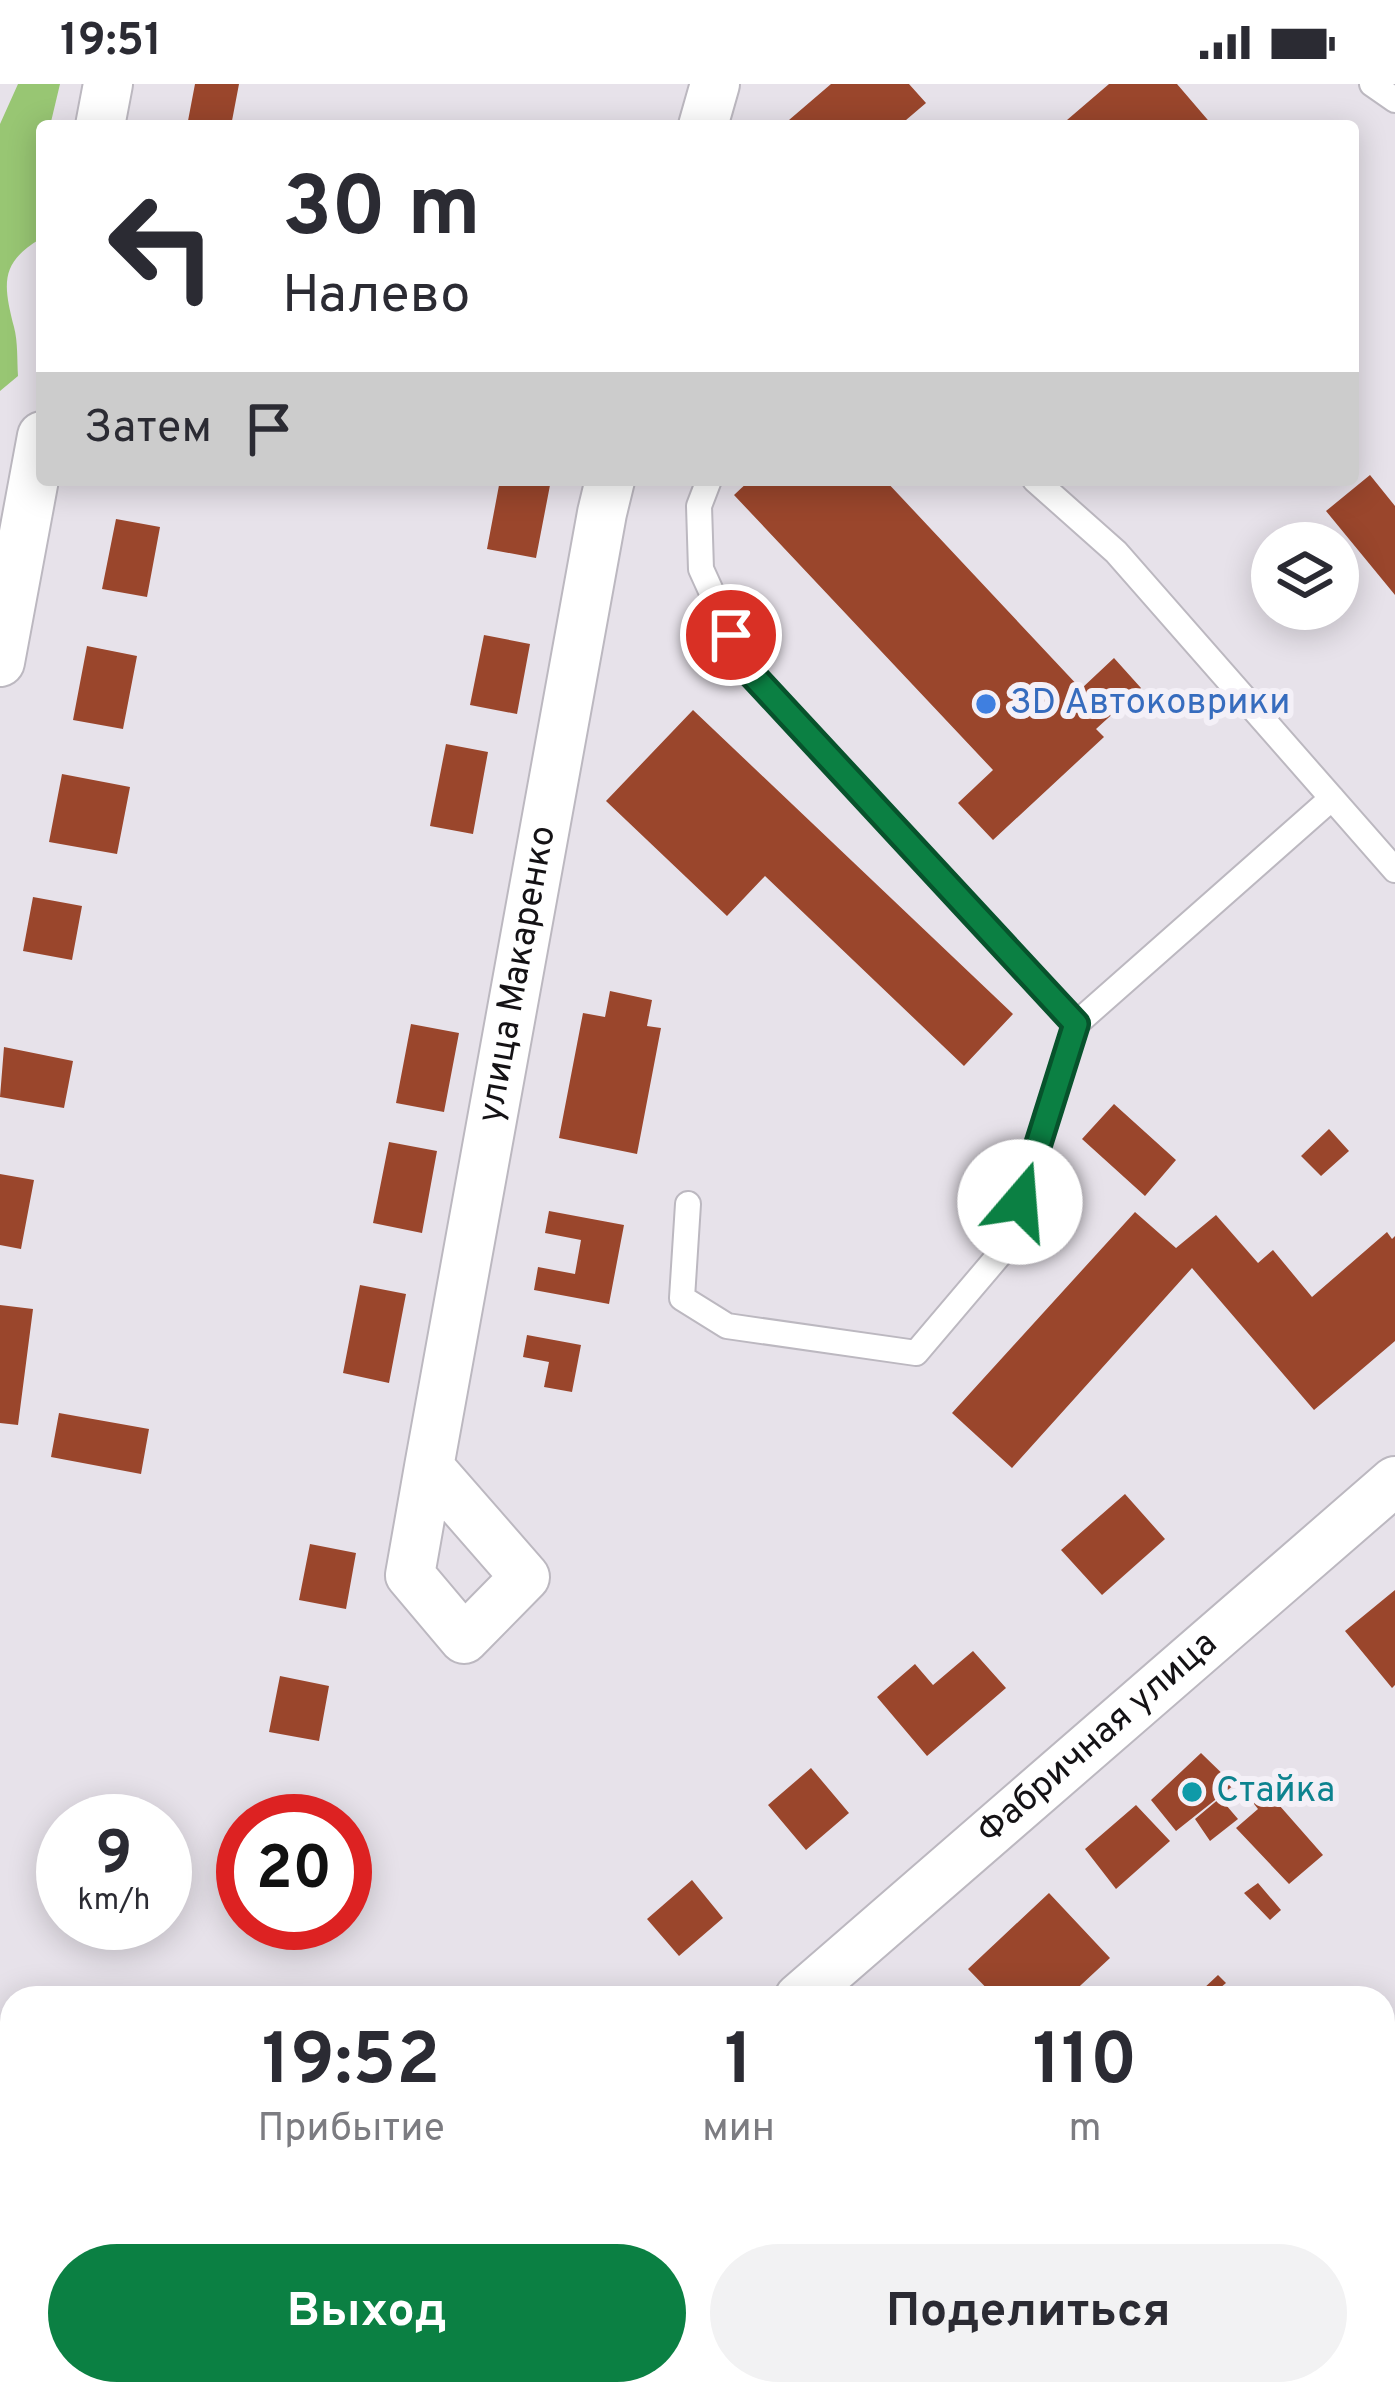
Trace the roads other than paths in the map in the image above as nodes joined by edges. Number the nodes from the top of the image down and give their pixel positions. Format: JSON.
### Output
{"nodes":[{"id":1,"x":108,"y":84,"type":"edge"},
{"id":2,"x":715,"y":84,"type":"edge"},
{"id":3,"x":1372,"y":84,"type":"edge"},
{"id":4,"x":1395,"y":100,"type":"edge"},
{"id":5,"x":101,"y":120,"type":"edge"},
{"id":6,"x":706,"y":120,"type":"edge"},
{"id":7,"x":36,"y":468,"type":"edge"},
{"id":8,"x":609,"y":486,"type":"edge"},
{"id":9,"x":707,"y":486,"type":"edge"},
{"id":10,"x":1042,"y":486,"type":"edge"},
{"id":11,"x":0,"y":662,"type":"edge"},
{"id":12,"x":1332,"y":799,"type":"junction"},
{"id":13,"x":1395,"y":870,"type":"edge"},
{"id":14,"x":1076,"y":1024,"type":"junction"},
{"id":15,"x":688,"y":1204,"type":"dead end"},
{"id":16,"x":428,"y":1467,"type":"dead end"},
{"id":17,"x":1395,"y":1481,"type":"edge"},
{"id":18,"x":813,"y":1986,"type":"edge"}],
"edges":[{"from":1,"to":5,"type":"street"},
{"from":2,"to":6,"type":"street"},
{"from":3,"to":4,"type":"lane"},
{"from":7,"to":11,"type":"street"},
{"from":8,"to":16,"type":"street","name":"улица Макаренко"},
{"from":9,"to":14,"type":"lane"},
{"from":10,"to":12,"type":"lane"},
{"from":12,"to":13,"type":"lane"},
{"from":12,"to":14,"type":"lane"},
{"from":14,"to":15,"type":"lane"},
{"from":17,"to":18,"type":"street","name":"Фабричная улица"}]}
